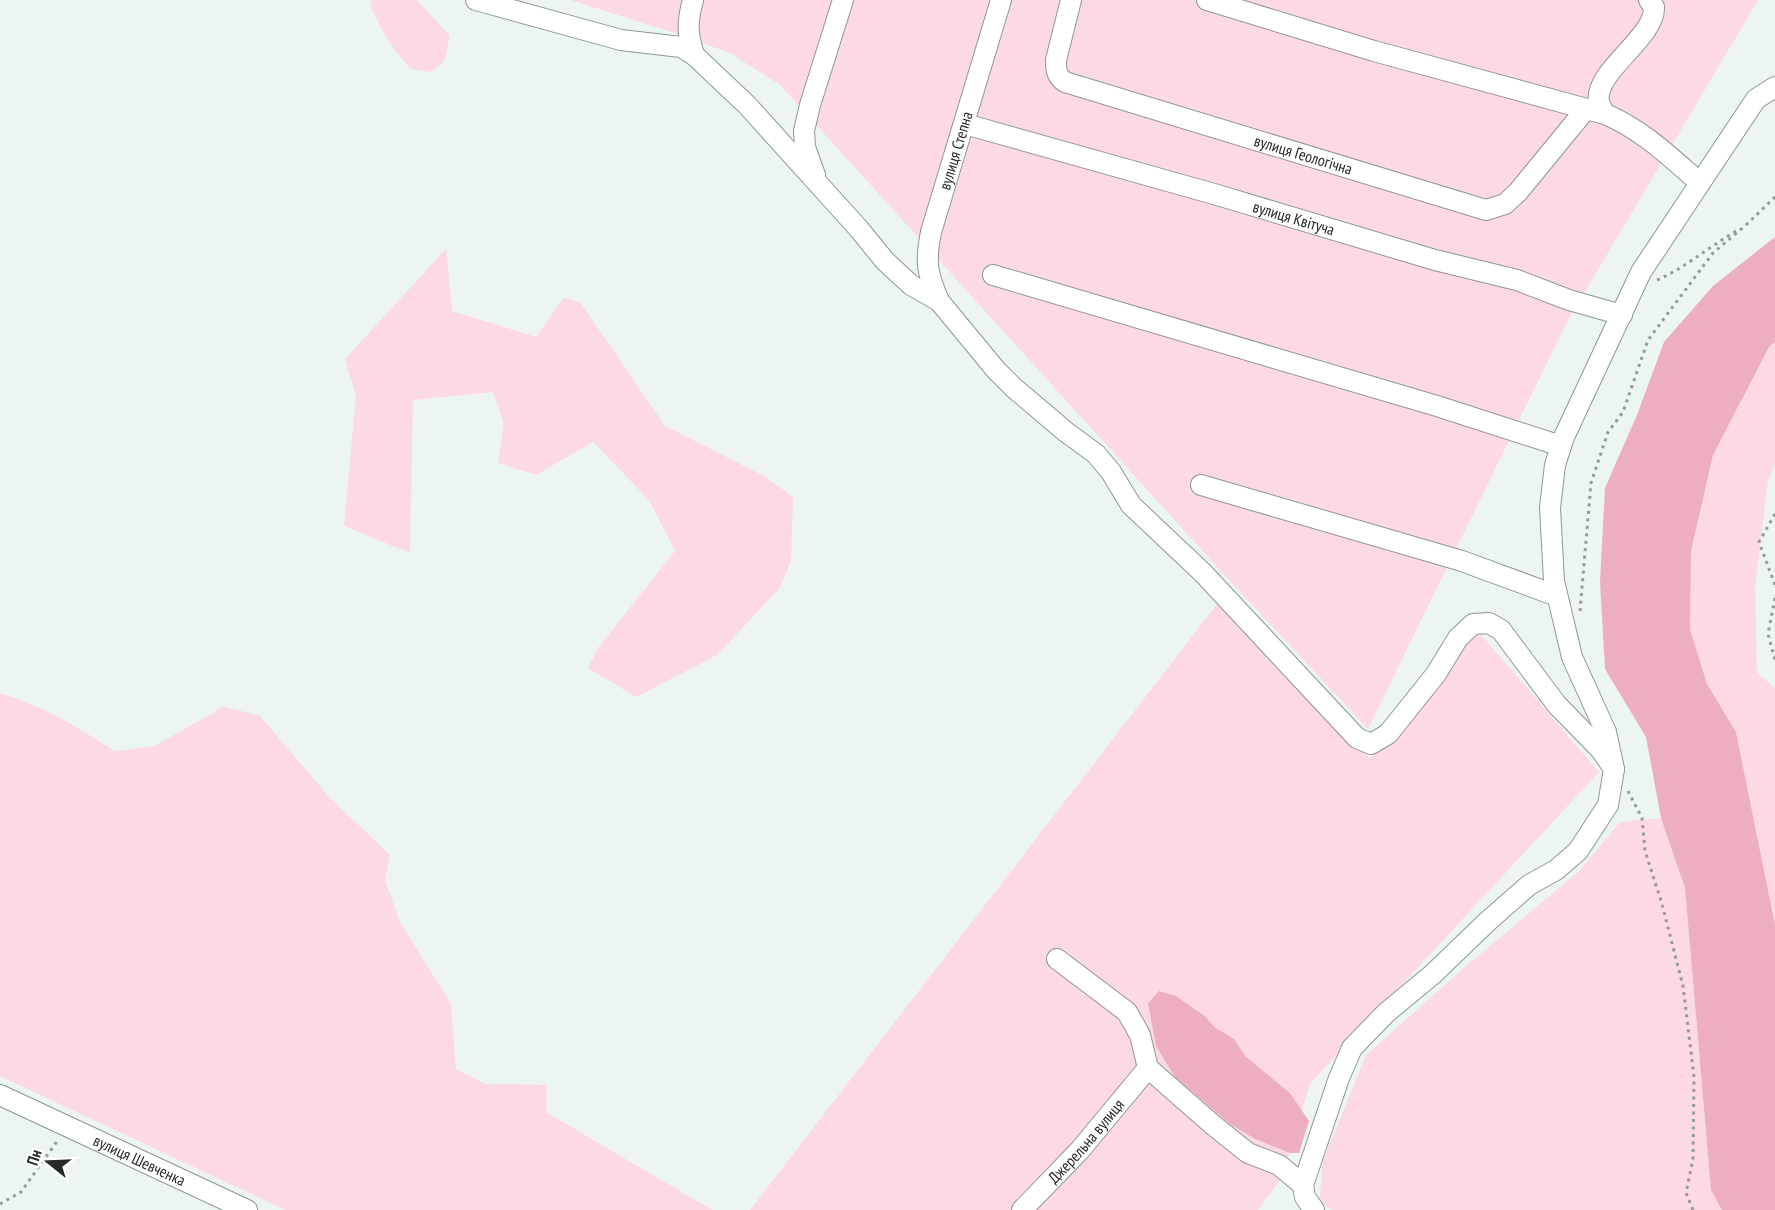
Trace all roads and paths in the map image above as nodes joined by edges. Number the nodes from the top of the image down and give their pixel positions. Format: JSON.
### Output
{"nodes":[{"id":1,"x":476,"y":0,"type":"edge"},
{"id":2,"x":693,"y":0,"type":"edge"},
{"id":3,"x":843,"y":0,"type":"edge"},
{"id":4,"x":1001,"y":0,"type":"edge"},
{"id":5,"x":1071,"y":0,"type":"edge"},
{"id":6,"x":1207,"y":0,"type":"edge"},
{"id":7,"x":1649,"y":0,"type":"edge"},
{"id":8,"x":536,"y":8,"type":"edge"},
{"id":9,"x":694,"y":55,"type":"junction"},
{"id":10,"x":1775,"y":87,"type":"edge"},
{"id":11,"x":1596,"y":111,"type":"junction"},
{"id":12,"x":965,"y":124,"type":"junction"},
{"id":13,"x":818,"y":183,"type":"junction"},
{"id":14,"x":1700,"y":183,"type":"junction"},
{"id":15,"x":1775,"y":197,"type":"edge"},
{"id":16,"x":1746,"y":225,"type":"junction"},
{"id":17,"x":993,"y":275,"type":"dead end"},
{"id":18,"x":1633,"y":290,"type":"junction"},
{"id":19,"x":939,"y":301,"type":"junction"},
{"id":20,"x":1622,"y":315,"type":"junction"},
{"id":21,"x":1561,"y":446,"type":"junction"},
{"id":22,"x":1201,"y":485,"type":"dead end"},
{"id":23,"x":1775,"y":514,"type":"edge"},
{"id":24,"x":1775,"y":585,"type":"edge"},
{"id":25,"x":1557,"y":596,"type":"junction"},
{"id":26,"x":1775,"y":598,"type":"edge"},
{"id":27,"x":1579,"y":615,"type":"dead end"},
{"id":28,"x":1775,"y":660,"type":"edge"},
{"id":29,"x":1614,"y":769,"type":"junction"},
{"id":30,"x":1057,"y":958,"type":"dead end"},
{"id":31,"x":1148,"y":1068,"type":"junction"},
{"id":32,"x":0,"y":1095,"type":"edge"},
{"id":33,"x":68,"y":1127,"type":"junction"},
{"id":34,"x":1303,"y":1185,"type":"junction"},
{"id":35,"x":0,"y":1204,"type":"edge"},
{"id":36,"x":220,"y":1204,"type":"edge"},
{"id":37,"x":247,"y":1210,"type":"edge"},
{"id":38,"x":1022,"y":1210,"type":"edge"},
{"id":39,"x":1314,"y":1210,"type":"edge"},
{"id":40,"x":1693,"y":1210,"type":"edge"}],
"edges":[{"from":1,"to":8,"type":"street"},
{"from":2,"to":9,"type":"street"},
{"from":3,"to":13,"type":"street"},
{"from":4,"to":12,"type":"street","name":"вулиця Степна"},
{"from":5,"to":11,"type":"street","name":"вулиця Геологічна"},
{"from":6,"to":11,"type":"street"},
{"from":7,"to":11,"type":"street"},
{"from":8,"to":9,"type":"street"},
{"from":9,"to":13,"type":"street"},
{"from":10,"to":14,"type":"street"},
{"from":11,"to":14,"type":"street"},
{"from":12,"to":19,"type":"street","name":"вулиця Степна"},
{"from":12,"to":20,"type":"street","name":"вулиця Квітуча"},
{"from":13,"to":19,"type":"street"},
{"from":14,"to":18,"type":"street"},
{"from":15,"to":16,"type":"path"},
{"from":16,"to":18,"type":"path"},
{"from":16,"to":27,"type":"path"},
{"from":17,"to":21,"type":"street"},
{"from":18,"to":20,"type":"street"},
{"from":19,"to":29,"type":"street"},
{"from":20,"to":21,"type":"street"},
{"from":21,"to":25,"type":"street"},
{"from":22,"to":25,"type":"street"},
{"from":23,"to":24,"type":"path"},
{"from":25,"to":29,"type":"street"},
{"from":26,"to":28,"type":"path"},
{"from":29,"to":34,"type":"street"},
{"from":29,"to":40,"type":"path"},
{"from":30,"to":31,"type":"street"},
{"from":31,"to":34,"type":"street"},
{"from":31,"to":38,"type":"street","name":"Джерельна вулиця"},
{"from":32,"to":33,"type":"street","name":"вулиця Шевченка"},
{"from":33,"to":35,"type":"path"},
{"from":33,"to":36,"type":"street","name":"вулиця Шевченка"},
{"from":34,"to":39,"type":"street"},
{"from":36,"to":37,"type":"street","name":"вулиця Шевченка"}]}
